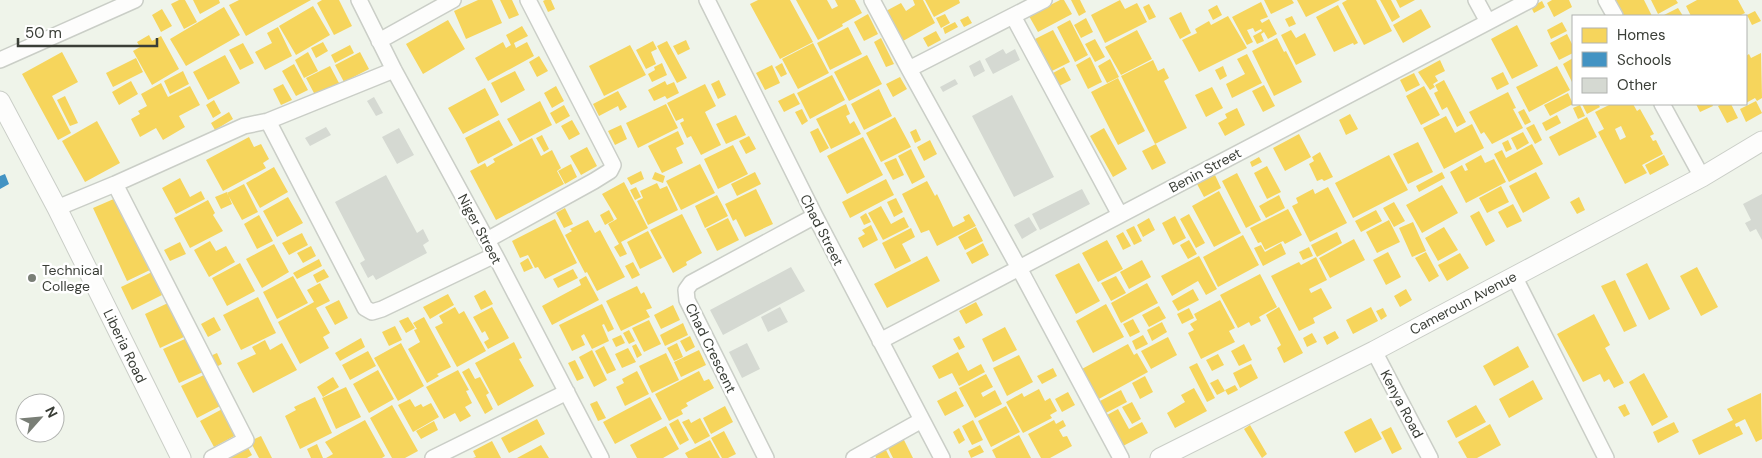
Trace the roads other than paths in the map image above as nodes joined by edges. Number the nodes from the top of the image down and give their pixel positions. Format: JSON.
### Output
{"nodes":[{"id":1,"x":136,"y":0,"type":"edge"},
{"id":2,"x":359,"y":0,"type":"edge"},
{"id":3,"x":453,"y":0,"type":"edge"},
{"id":4,"x":528,"y":0,"type":"edge"},
{"id":5,"x":872,"y":0,"type":"edge"},
{"id":6,"x":1044,"y":0,"type":"edge"},
{"id":7,"x":1476,"y":0,"type":"edge"},
{"id":8,"x":1530,"y":0,"type":"edge"},
{"id":9,"x":1606,"y":0,"type":"edge"},
{"id":10,"x":713,"y":2,"type":"edge"},
{"id":11,"x":1614,"y":15,"type":"edge"},
{"id":12,"x":1013,"y":16,"type":"junction"},
{"id":13,"x":1488,"y":22,"type":"junction"},
{"id":14,"x":379,"y":41,"type":"junction"},
{"id":15,"x":0,"y":60,"type":"edge"},
{"id":16,"x":394,"y":70,"type":"junction"},
{"id":17,"x":908,"y":70,"type":"junction"},
{"id":18,"x":0,"y":101,"type":"edge"},
{"id":19,"x":1663,"y":105,"type":"edge"},
{"id":20,"x":268,"y":121,"type":"junction"},
{"id":21,"x":1762,"y":141,"type":"edge"},
{"id":22,"x":1702,"y":176,"type":"junction"},
{"id":23,"x":115,"y":184,"type":"junction"},
{"id":24,"x":57,"y":208,"type":"junction"},
{"id":25,"x":1120,"y":215,"type":"junction"},
{"id":26,"x":815,"y":216,"type":"junction"},
{"id":27,"x":487,"y":240,"type":"junction"},
{"id":28,"x":495,"y":255,"type":"junction"},
{"id":29,"x":1019,"y":268,"type":"junction"},
{"id":30,"x":1514,"y":276,"type":"junction"},
{"id":31,"x":880,"y":341,"type":"junction"},
{"id":32,"x":1374,"y":351,"type":"junction"},
{"id":33,"x":567,"y":392,"type":"junction"},
{"id":34,"x":922,"y":420,"type":"junction"},
{"id":35,"x":181,"y":458,"type":"edge"},
{"id":36,"x":212,"y":458,"type":"edge"},
{"id":37,"x":435,"y":458,"type":"edge"},
{"id":38,"x":601,"y":458,"type":"edge"},
{"id":39,"x":766,"y":458,"type":"edge"},
{"id":40,"x":854,"y":458,"type":"edge"},
{"id":41,"x":942,"y":458,"type":"edge"},
{"id":42,"x":1121,"y":458,"type":"edge"},
{"id":43,"x":1160,"y":458,"type":"edge"},
{"id":44,"x":1430,"y":458,"type":"edge"},
{"id":45,"x":1606,"y":458,"type":"edge"}],
"edges":[{"from":1,"to":15,"type":"street"},
{"from":2,"to":14,"type":"street","name":"Niger Street"},
{"from":3,"to":14,"type":"street"},
{"from":4,"to":27,"type":"street"},
{"from":5,"to":17,"type":"street"},
{"from":6,"to":12,"type":"street"},
{"from":7,"to":13,"type":"street"},
{"from":8,"to":13,"type":"street","name":"Benin Street"},
{"from":9,"to":11,"type":"street"},
{"from":10,"to":26,"type":"street","name":"Chad Street"},
{"from":12,"to":17,"type":"street"},
{"from":12,"to":25,"type":"street"},
{"from":13,"to":25,"type":"street","name":"Benin Street"},
{"from":14,"to":16,"type":"street","name":"Niger Street"},
{"from":16,"to":20,"type":"street"},
{"from":16,"to":27,"type":"street","name":"Niger Street"},
{"from":17,"to":29,"type":"street"},
{"from":18,"to":24,"type":"street","name":"Liberia Road"},
{"from":19,"to":22,"type":"street"},
{"from":20,"to":23,"type":"street"},
{"from":20,"to":28,"type":"street"},
{"from":21,"to":22,"type":"street","name":"Cameroun Avenue"},
{"from":22,"to":30,"type":"street","name":"Cameroun Avenue"},
{"from":23,"to":24,"type":"street"},
{"from":23,"to":36,"type":"street"},
{"from":24,"to":35,"type":"street","name":"Liberia Road"},
{"from":25,"to":29,"type":"street","name":"Benin Street"},
{"from":26,"to":31,"type":"street","name":"Chad Street"},
{"from":26,"to":39,"type":"street","name":"Chad Crescent"},
{"from":27,"to":28,"type":"street","name":"Niger Street"},
{"from":28,"to":33,"type":"street","name":"Niger Street"},
{"from":29,"to":31,"type":"street","name":"Benin Street"},
{"from":29,"to":42,"type":"street"},
{"from":30,"to":32,"type":"street","name":"Cameroun Avenue"},
{"from":30,"to":45,"type":"street"},
{"from":31,"to":34,"type":"street","name":"Chad Street"},
{"from":32,"to":43,"type":"street","name":"Cameroun Avenue"},
{"from":32,"to":44,"type":"street","name":"Kenya Road"},
{"from":33,"to":37,"type":"street"},
{"from":33,"to":38,"type":"street","name":"Niger Street"},
{"from":34,"to":40,"type":"street"},
{"from":34,"to":41,"type":"street","name":"Chad Street"}]}
